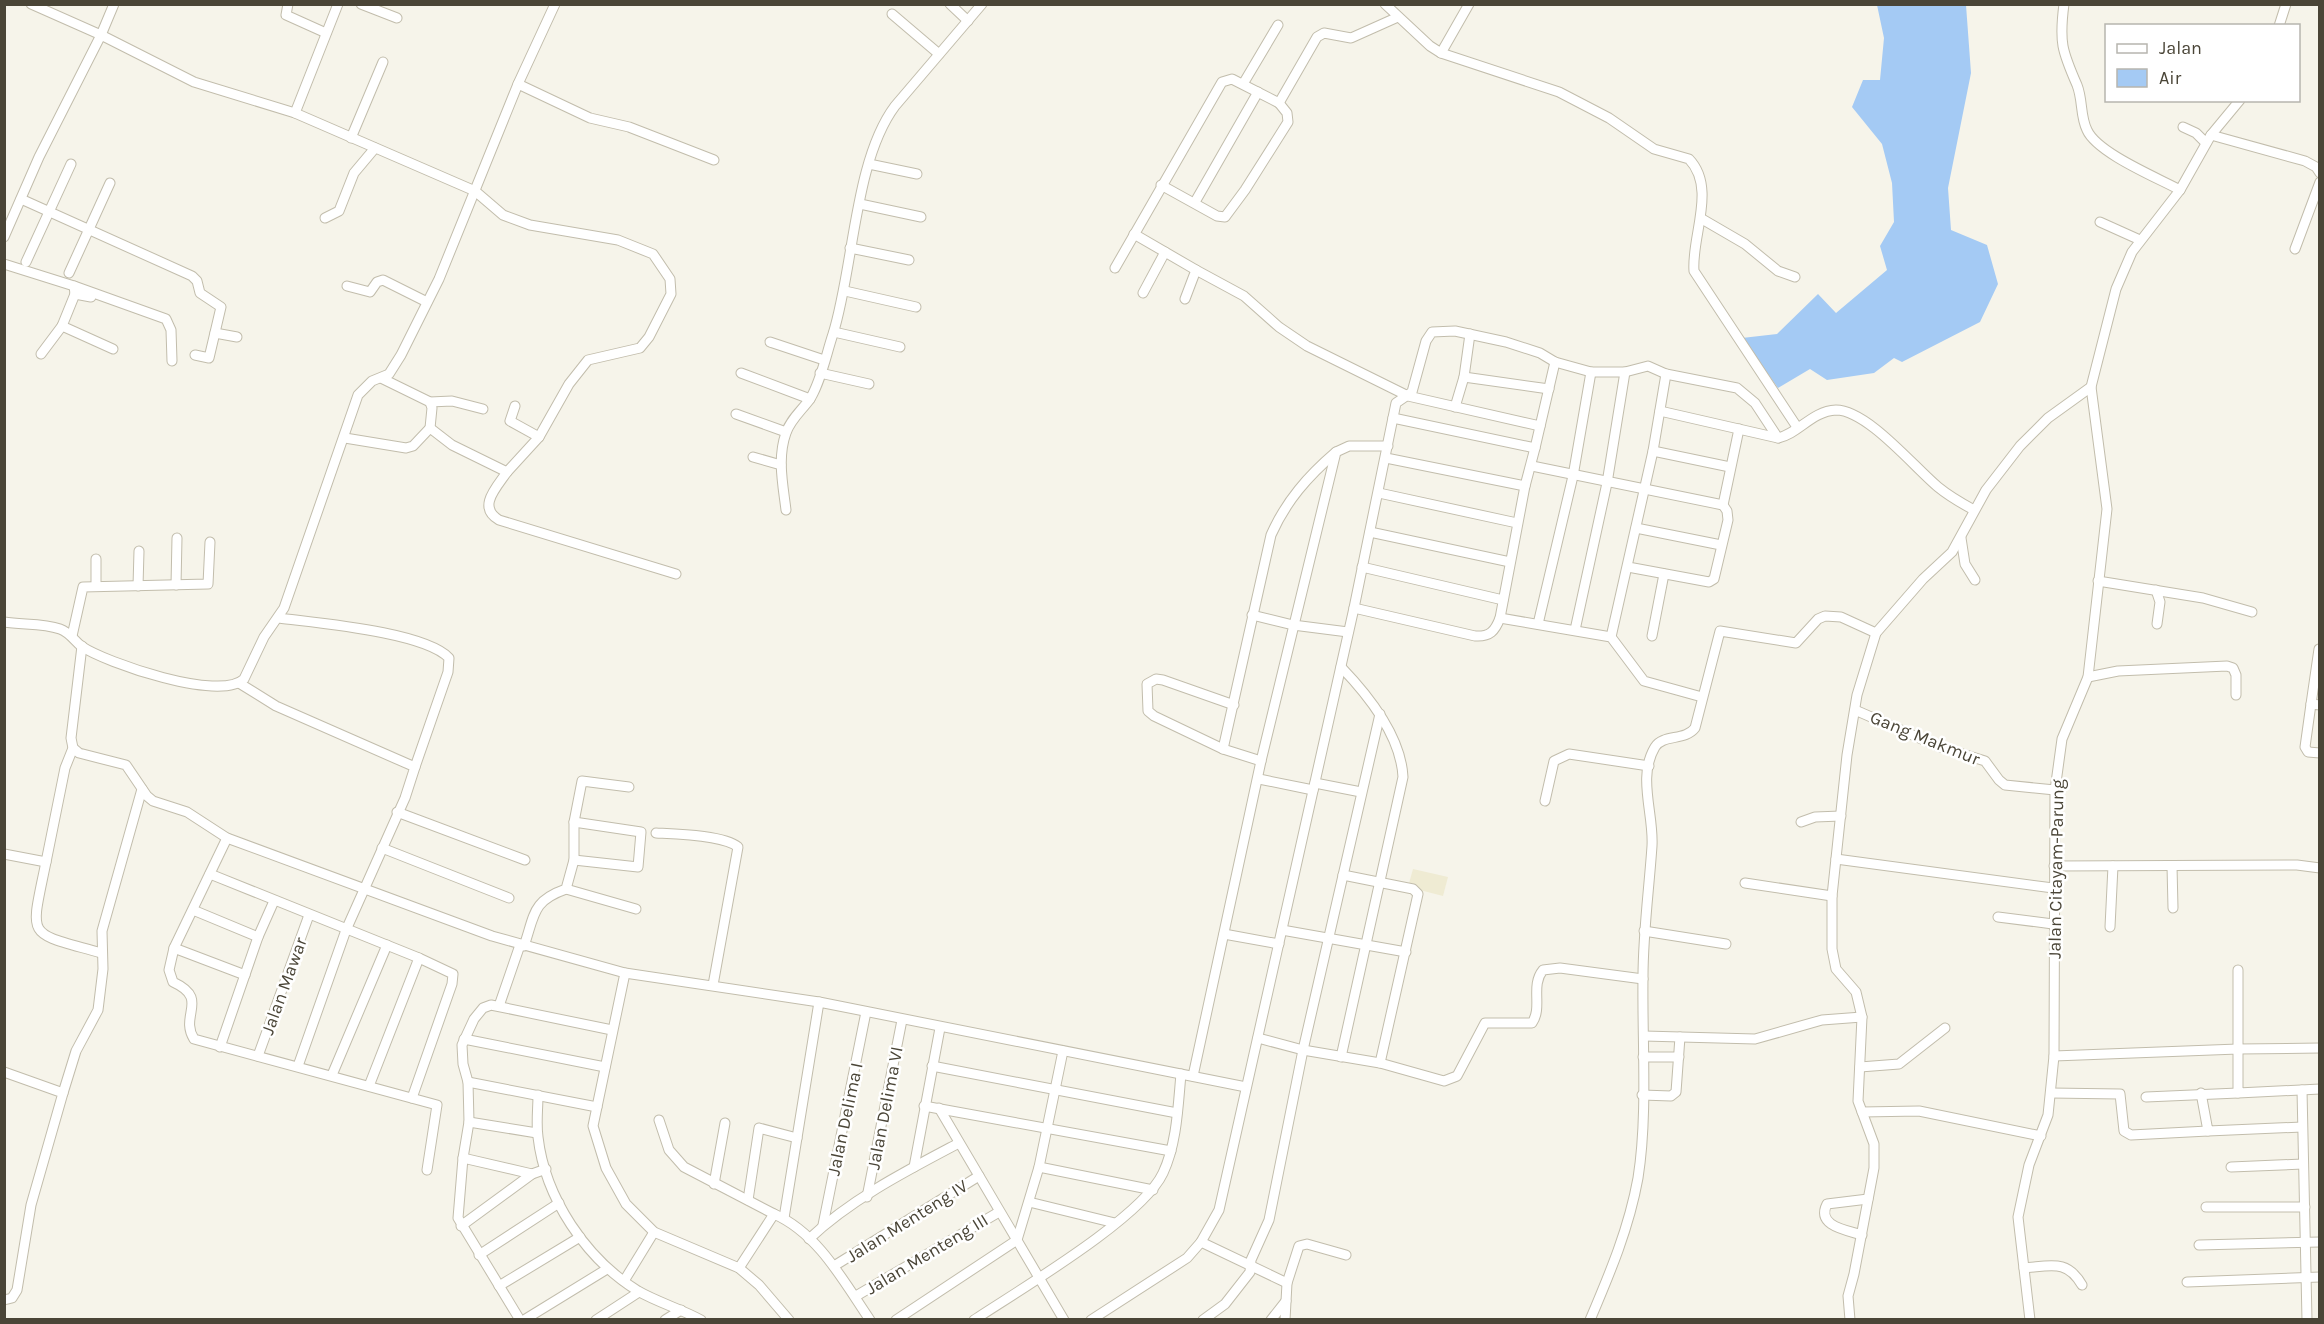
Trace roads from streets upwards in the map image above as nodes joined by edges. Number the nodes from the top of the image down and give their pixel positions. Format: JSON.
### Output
{"nodes":[{"id":1,"x":31,"y":4,"type":"edge"},
{"id":2,"x":114,"y":4,"type":"edge"},
{"id":3,"x":288,"y":4,"type":"edge"},
{"id":4,"x":338,"y":4,"type":"edge"},
{"id":5,"x":361,"y":4,"type":"edge"},
{"id":6,"x":555,"y":4,"type":"edge"},
{"id":7,"x":950,"y":4,"type":"edge"},
{"id":8,"x":982,"y":4,"type":"edge"},
{"id":9,"x":1385,"y":4,"type":"edge"},
{"id":10,"x":1469,"y":4,"type":"edge"},
{"id":11,"x":2064,"y":4,"type":"edge"},
{"id":12,"x":2286,"y":4,"type":"edge"},
{"id":13,"x":892,"y":14,"type":"dead end"},
{"id":14,"x":1398,"y":17,"type":"junction"},
{"id":15,"x":397,"y":18,"type":"dead end"},
{"id":16,"x":968,"y":21,"type":"junction"},
{"id":17,"x":2280,"y":24,"type":"edge"},
{"id":18,"x":1278,"y":25,"type":"dead end"},
{"id":19,"x":326,"y":33,"type":"junction"},
{"id":20,"x":101,"y":35,"type":"junction"},
{"id":21,"x":1441,"y":53,"type":"junction"},
{"id":22,"x":939,"y":54,"type":"junction"},
{"id":23,"x":383,"y":62,"type":"dead end"},
{"id":24,"x":518,"y":84,"type":"junction"},
{"id":25,"x":1243,"y":84,"type":"junction"},
{"id":26,"x":1258,"y":92,"type":"junction"},
{"id":27,"x":2238,"y":102,"type":"edge"},
{"id":28,"x":1279,"y":103,"type":"junction"},
{"id":29,"x":295,"y":113,"type":"junction"},
{"id":30,"x":2183,"y":128,"type":"dead end"},
{"id":31,"x":351,"y":138,"type":"junction"},
{"id":32,"x":2209,"y":139,"type":"junction"},
{"id":33,"x":375,"y":148,"type":"junction"},
{"id":34,"x":714,"y":160,"type":"dead end"},
{"id":35,"x":71,"y":164,"type":"dead end"},
{"id":36,"x":869,"y":164,"type":"junction"},
{"id":37,"x":2319,"y":173,"type":"edge"},
{"id":38,"x":917,"y":174,"type":"dead end"},
{"id":39,"x":2319,"y":182,"type":"edge"},
{"id":40,"x":110,"y":183,"type":"dead end"},
{"id":41,"x":1161,"y":185,"type":"junction"},
{"id":42,"x":2180,"y":190,"type":"junction"},
{"id":43,"x":476,"y":191,"type":"junction"},
{"id":44,"x":21,"y":200,"type":"junction"},
{"id":45,"x":1195,"y":202,"type":"junction"},
{"id":46,"x":860,"y":204,"type":"junction"},
{"id":47,"x":49,"y":213,"type":"junction"},
{"id":48,"x":921,"y":217,"type":"dead end"},
{"id":49,"x":325,"y":218,"type":"dead end"},
{"id":50,"x":1702,"y":219,"type":"junction"},
{"id":51,"x":2100,"y":222,"type":"dead end"},
{"id":52,"x":88,"y":230,"type":"junction"},
{"id":53,"x":1134,"y":234,"type":"junction"},
{"id":54,"x":4,"y":237,"type":"edge"},
{"id":55,"x":2140,"y":240,"type":"junction"},
{"id":56,"x":850,"y":248,"type":"junction"},
{"id":57,"x":2295,"y":249,"type":"dead end"},
{"id":58,"x":1165,"y":252,"type":"junction"},
{"id":59,"x":909,"y":260,"type":"dead end"},
{"id":60,"x":26,"y":262,"type":"dead end"},
{"id":61,"x":4,"y":264,"type":"edge"},
{"id":62,"x":1115,"y":268,"type":"dead end"},
{"id":63,"x":1196,"y":270,"type":"junction"},
{"id":64,"x":69,"y":273,"type":"dead end"},
{"id":65,"x":1795,"y":277,"type":"dead end"},
{"id":66,"x":347,"y":285,"type":"dead end"},
{"id":67,"x":74,"y":290,"type":"junction"},
{"id":68,"x":845,"y":291,"type":"junction"},
{"id":69,"x":1143,"y":293,"type":"dead end"},
{"id":70,"x":1185,"y":299,"type":"dead end"},
{"id":71,"x":427,"y":302,"type":"junction"},
{"id":72,"x":916,"y":307,"type":"dead end"},
{"id":73,"x":129,"y":311,"type":"dead end"},
{"id":74,"x":62,"y":326,"type":"junction"},
{"id":75,"x":834,"y":332,"type":"junction"},
{"id":76,"x":215,"y":333,"type":"junction"},
{"id":77,"x":1470,"y":334,"type":"junction"},
{"id":78,"x":237,"y":338,"type":"dead end"},
{"id":79,"x":770,"y":342,"type":"dead end"},
{"id":80,"x":900,"y":347,"type":"dead end"},
{"id":81,"x":112,"y":349,"type":"dead end"},
{"id":82,"x":41,"y":354,"type":"dead end"},
{"id":83,"x":195,"y":355,"type":"dead end"},
{"id":84,"x":824,"y":360,"type":"junction"},
{"id":85,"x":172,"y":361,"type":"dead end"},
{"id":86,"x":1555,"y":362,"type":"junction"},
{"id":87,"x":1591,"y":372,"type":"junction"},
{"id":88,"x":1625,"y":372,"type":"junction"},
{"id":89,"x":741,"y":373,"type":"dead end"},
{"id":90,"x":820,"y":373,"type":"junction"},
{"id":91,"x":1666,"y":374,"type":"junction"},
{"id":92,"x":1464,"y":377,"type":"junction"},
{"id":93,"x":381,"y":378,"type":"junction"},
{"id":94,"x":869,"y":384,"type":"dead end"},
{"id":95,"x":2091,"y":387,"type":"junction"},
{"id":96,"x":1549,"y":389,"type":"junction"},
{"id":97,"x":1408,"y":396,"type":"junction"},
{"id":98,"x":810,"y":399,"type":"junction"},
{"id":99,"x":430,"y":402,"type":"junction"},
{"id":100,"x":515,"y":406,"type":"dead end"},
{"id":101,"x":1455,"y":407,"type":"junction"},
{"id":102,"x":483,"y":409,"type":"dead end"},
{"id":103,"x":1660,"y":411,"type":"junction"},
{"id":104,"x":736,"y":414,"type":"dead end"},
{"id":105,"x":1393,"y":418,"type":"junction"},
{"id":106,"x":1540,"y":426,"type":"junction"},
{"id":107,"x":1797,"y":427,"type":"junction"},
{"id":108,"x":430,"y":428,"type":"junction"},
{"id":109,"x":1739,"y":429,"type":"junction"},
{"id":110,"x":786,"y":432,"type":"junction"},
{"id":111,"x":539,"y":437,"type":"junction"},
{"id":112,"x":345,"y":438,"type":"junction"},
{"id":113,"x":1778,"y":438,"type":"junction"},
{"id":114,"x":1388,"y":446,"type":"junction"},
{"id":115,"x":1535,"y":448,"type":"junction"},
{"id":116,"x":1336,"y":452,"type":"junction"},
{"id":117,"x":1653,"y":452,"type":"junction"},
{"id":118,"x":753,"y":457,"type":"dead end"},
{"id":119,"x":1386,"y":458,"type":"junction"},
{"id":120,"x":781,"y":465,"type":"junction"},
{"id":121,"x":1532,"y":466,"type":"junction"},
{"id":122,"x":1730,"y":467,"type":"junction"},
{"id":123,"x":507,"y":472,"type":"junction"},
{"id":124,"x":1573,"y":476,"type":"junction"},
{"id":125,"x":1607,"y":483,"type":"junction"},
{"id":126,"x":1524,"y":486,"type":"junction"},
{"id":127,"x":1644,"y":491,"type":"junction"},
{"id":128,"x":1379,"y":493,"type":"junction"},
{"id":129,"x":1723,"y":505,"type":"junction"},
{"id":130,"x":786,"y":510,"type":"dead end"},
{"id":131,"x":1974,"y":510,"type":"junction"},
{"id":132,"x":1517,"y":523,"type":"junction"},
{"id":133,"x":1636,"y":528,"type":"junction"},
{"id":134,"x":1370,"y":532,"type":"junction"},
{"id":135,"x":1961,"y":537,"type":"junction"},
{"id":136,"x":177,"y":538,"type":"dead end"},
{"id":137,"x":210,"y":542,"type":"dead end"},
{"id":138,"x":1721,"y":545,"type":"junction"},
{"id":139,"x":139,"y":551,"type":"dead end"},
{"id":140,"x":96,"y":559,"type":"dead end"},
{"id":141,"x":1510,"y":562,"type":"junction"},
{"id":142,"x":1362,"y":567,"type":"junction"},
{"id":143,"x":1628,"y":567,"type":"junction"},
{"id":144,"x":676,"y":574,"type":"dead end"},
{"id":145,"x":1664,"y":574,"type":"junction"},
{"id":146,"x":1975,"y":580,"type":"dead end"},
{"id":147,"x":2098,"y":581,"type":"junction"},
{"id":148,"x":176,"y":585,"type":"junction"},
{"id":149,"x":96,"y":586,"type":"junction"},
{"id":150,"x":138,"y":586,"type":"junction"},
{"id":151,"x":2156,"y":590,"type":"junction"},
{"id":152,"x":1503,"y":600,"type":"junction"},
{"id":153,"x":1354,"y":608,"type":"junction"},
{"id":154,"x":2252,"y":612,"type":"dead end"},
{"id":155,"x":1252,"y":615,"type":"junction"},
{"id":156,"x":279,"y":618,"type":"junction"},
{"id":157,"x":1500,"y":618,"type":"junction"},
{"id":158,"x":4,"y":622,"type":"edge"},
{"id":159,"x":1538,"y":624,"type":"junction"},
{"id":160,"x":2157,"y":624,"type":"dead end"},
{"id":161,"x":1293,"y":625,"type":"junction"},
{"id":162,"x":1575,"y":630,"type":"junction"},
{"id":163,"x":1348,"y":632,"type":"junction"},
{"id":164,"x":1876,"y":633,"type":"junction"},
{"id":165,"x":72,"y":636,"type":"junction"},
{"id":166,"x":1652,"y":636,"type":"dead end"},
{"id":167,"x":1611,"y":637,"type":"junction"},
{"id":168,"x":82,"y":646,"type":"junction"},
{"id":169,"x":2319,"y":649,"type":"edge"},
{"id":170,"x":1341,"y":667,"type":"junction"},
{"id":171,"x":2088,"y":677,"type":"junction"},
{"id":172,"x":239,"y":683,"type":"junction"},
{"id":173,"x":2236,"y":695,"type":"dead end"},
{"id":174,"x":1702,"y":697,"type":"junction"},
{"id":175,"x":2315,"y":704,"type":"edge"},
{"id":176,"x":1234,"y":705,"type":"junction"},
{"id":177,"x":1855,"y":710,"type":"junction"},
{"id":178,"x":1380,"y":714,"type":"junction"},
{"id":179,"x":73,"y":748,"type":"junction"},
{"id":180,"x":1224,"y":749,"type":"junction"},
{"id":181,"x":2319,"y":753,"type":"edge"},
{"id":182,"x":1261,"y":761,"type":"junction"},
{"id":183,"x":1649,"y":766,"type":"junction"},
{"id":184,"x":415,"y":767,"type":"junction"},
{"id":185,"x":1259,"y":779,"type":"junction"},
{"id":186,"x":629,"y":786,"type":"dead end"},
{"id":187,"x":1314,"y":786,"type":"junction"},
{"id":188,"x":142,"y":789,"type":"junction"},
{"id":189,"x":2055,"y":790,"type":"junction"},
{"id":190,"x":1361,"y":792,"type":"junction"},
{"id":191,"x":1545,"y":801,"type":"dead end"},
{"id":192,"x":398,"y":812,"type":"junction"},
{"id":193,"x":1841,"y":816,"type":"junction"},
{"id":194,"x":574,"y":822,"type":"junction"},
{"id":195,"x":1801,"y":822,"type":"dead end"},
{"id":196,"x":656,"y":832,"type":"dead end"},
{"id":197,"x":227,"y":838,"type":"junction"},
{"id":198,"x":382,"y":848,"type":"junction"},
{"id":199,"x":4,"y":854,"type":"edge"},
{"id":200,"x":1836,"y":859,"type":"junction"},
{"id":201,"x":525,"y":860,"type":"dead end"},
{"id":202,"x":574,"y":860,"type":"junction"},
{"id":203,"x":46,"y":862,"type":"junction"},
{"id":204,"x":2054,"y":866,"type":"junction"},
{"id":205,"x":2113,"y":866,"type":"junction"},
{"id":206,"x":2172,"y":866,"type":"junction"},
{"id":207,"x":2319,"y":868,"type":"edge"},
{"id":208,"x":210,"y":874,"type":"junction"},
{"id":209,"x":1343,"y":875,"type":"junction"},
{"id":210,"x":1381,"y":882,"type":"junction"},
{"id":211,"x":1745,"y":882,"type":"dead end"},
{"id":212,"x":2053,"y":888,"type":"junction"},
{"id":213,"x":566,"y":889,"type":"junction"},
{"id":214,"x":363,"y":890,"type":"junction"},
{"id":215,"x":1832,"y":896,"type":"junction"},
{"id":216,"x":509,"y":898,"type":"dead end"},
{"id":217,"x":274,"y":901,"type":"junction"},
{"id":218,"x":2173,"y":908,"type":"dead end"},
{"id":219,"x":636,"y":909,"type":"dead end"},
{"id":220,"x":193,"y":910,"type":"junction"},
{"id":221,"x":309,"y":915,"type":"junction"},
{"id":222,"x":1998,"y":917,"type":"dead end"},
{"id":223,"x":2053,"y":924,"type":"junction"},
{"id":224,"x":2110,"y":927,"type":"dead end"},
{"id":225,"x":346,"y":930,"type":"junction"},
{"id":226,"x":1282,"y":930,"type":"junction"},
{"id":227,"x":1644,"y":932,"type":"junction"},
{"id":228,"x":1224,"y":934,"type":"junction"},
{"id":229,"x":258,"y":937,"type":"junction"},
{"id":230,"x":1329,"y":939,"type":"junction"},
{"id":231,"x":1279,"y":944,"type":"junction"},
{"id":232,"x":1726,"y":944,"type":"dead end"},
{"id":233,"x":387,"y":945,"type":"junction"},
{"id":234,"x":520,"y":945,"type":"junction"},
{"id":235,"x":1368,"y":946,"type":"junction"},
{"id":236,"x":174,"y":948,"type":"junction"},
{"id":237,"x":1406,"y":952,"type":"junction"},
{"id":238,"x":101,"y":953,"type":"junction"},
{"id":239,"x":419,"y":958,"type":"junction"},
{"id":240,"x":2238,"y":970,"type":"dead end"},
{"id":241,"x":625,"y":973,"type":"junction"},
{"id":242,"x":245,"y":975,"type":"junction"},
{"id":243,"x":1643,"y":979,"type":"junction"},
{"id":244,"x":713,"y":984,"type":"junction"},
{"id":245,"x":819,"y":1002,"type":"junction"},
{"id":246,"x":499,"y":1006,"type":"junction"},
{"id":247,"x":866,"y":1012,"type":"junction"},
{"id":248,"x":1862,"y":1017,"type":"junction"},
{"id":249,"x":902,"y":1020,"type":"junction"},
{"id":250,"x":940,"y":1028,"type":"junction"},
{"id":251,"x":1945,"y":1028,"type":"dead end"},
{"id":252,"x":612,"y":1030,"type":"junction"},
{"id":253,"x":1644,"y":1036,"type":"junction"},
{"id":254,"x":1680,"y":1036,"type":"junction"},
{"id":255,"x":1258,"y":1038,"type":"junction"},
{"id":256,"x":464,"y":1039,"type":"junction"},
{"id":257,"x":220,"y":1047,"type":"junction"},
{"id":258,"x":2319,"y":1048,"type":"edge"},
{"id":259,"x":2238,"y":1049,"type":"junction"},
{"id":260,"x":1303,"y":1050,"type":"junction"},
{"id":261,"x":1063,"y":1051,"type":"junction"},
{"id":262,"x":258,"y":1056,"type":"junction"},
{"id":263,"x":2054,"y":1056,"type":"junction"},
{"id":264,"x":1341,"y":1057,"type":"junction"},
{"id":265,"x":1643,"y":1057,"type":"junction"},
{"id":266,"x":1678,"y":1057,"type":"junction"},
{"id":267,"x":1380,"y":1064,"type":"junction"},
{"id":268,"x":298,"y":1066,"type":"junction"},
{"id":269,"x":932,"y":1066,"type":"junction"},
{"id":270,"x":606,"y":1067,"type":"junction"},
{"id":271,"x":1860,"y":1068,"type":"junction"},
{"id":272,"x":4,"y":1072,"type":"edge"},
{"id":273,"x":1181,"y":1074,"type":"junction"},
{"id":274,"x":332,"y":1075,"type":"junction"},
{"id":275,"x":1193,"y":1076,"type":"junction"},
{"id":276,"x":468,"y":1082,"type":"junction"},
{"id":277,"x":369,"y":1086,"type":"junction"},
{"id":278,"x":1246,"y":1087,"type":"junction"},
{"id":279,"x":1053,"y":1088,"type":"junction"},
{"id":280,"x":2319,"y":1089,"type":"edge"},
{"id":281,"x":2302,"y":1090,"type":"junction"},
{"id":282,"x":63,"y":1093,"type":"junction"},
{"id":283,"x":2051,"y":1093,"type":"junction"},
{"id":284,"x":2201,"y":1093,"type":"junction"},
{"id":285,"x":2238,"y":1093,"type":"junction"},
{"id":286,"x":538,"y":1095,"type":"junction"},
{"id":287,"x":1642,"y":1095,"type":"junction"},
{"id":288,"x":2146,"y":1097,"type":"dead end"},
{"id":289,"x":412,"y":1098,"type":"junction"},
{"id":290,"x":924,"y":1106,"type":"junction"},
{"id":291,"x":597,"y":1107,"type":"junction"},
{"id":292,"x":939,"y":1108,"type":"junction"},
{"id":293,"x":1862,"y":1112,"type":"junction"},
{"id":294,"x":1177,"y":1113,"type":"junction"},
{"id":295,"x":658,"y":1120,"type":"dead end"},
{"id":296,"x":469,"y":1122,"type":"junction"},
{"id":297,"x":725,"y":1123,"type":"dead end"},
{"id":298,"x":2302,"y":1126,"type":"junction"},
{"id":299,"x":1046,"y":1127,"type":"junction"},
{"id":300,"x":2208,"y":1131,"type":"junction"},
{"id":301,"x":537,"y":1133,"type":"junction"},
{"id":302,"x":2041,"y":1136,"type":"junction"},
{"id":303,"x":797,"y":1138,"type":"junction"},
{"id":304,"x":959,"y":1143,"type":"junction"},
{"id":305,"x":1171,"y":1151,"type":"junction"},
{"id":306,"x":463,"y":1158,"type":"junction"},
{"id":307,"x":2303,"y":1164,"type":"junction"},
{"id":308,"x":914,"y":1167,"type":"junction"},
{"id":309,"x":1039,"y":1167,"type":"junction"},
{"id":310,"x":2231,"y":1167,"type":"dead end"},
{"id":311,"x":546,"y":1169,"type":"junction"},
{"id":312,"x":427,"y":1170,"type":"dead end"},
{"id":313,"x":532,"y":1174,"type":"junction"},
{"id":314,"x":979,"y":1176,"type":"junction"},
{"id":315,"x":714,"y":1184,"type":"junction"},
{"id":316,"x":1153,"y":1190,"type":"junction"},
{"id":317,"x":867,"y":1197,"type":"junction"},
{"id":318,"x":1869,"y":1199,"type":"junction"},
{"id":319,"x":748,"y":1200,"type":"junction"},
{"id":320,"x":1029,"y":1202,"type":"junction"},
{"id":321,"x":559,"y":1203,"type":"junction"},
{"id":322,"x":2206,"y":1207,"type":"dead end"},
{"id":323,"x":2305,"y":1207,"type":"junction"},
{"id":324,"x":999,"y":1212,"type":"junction"},
{"id":325,"x":774,"y":1214,"type":"junction"},
{"id":326,"x":784,"y":1218,"type":"junction"},
{"id":327,"x":1115,"y":1223,"type":"junction"},
{"id":328,"x":823,"y":1225,"type":"junction"},
{"id":329,"x":461,"y":1226,"type":"junction"},
{"id":330,"x":654,"y":1232,"type":"junction"},
{"id":331,"x":1862,"y":1235,"type":"junction"},
{"id":332,"x":580,"y":1237,"type":"junction"},
{"id":333,"x":809,"y":1239,"type":"junction"},
{"id":334,"x":1017,"y":1240,"type":"junction"},
{"id":335,"x":1201,"y":1242,"type":"junction"},
{"id":336,"x":2319,"y":1242,"type":"edge"},
{"id":337,"x":2305,"y":1244,"type":"junction"},
{"id":338,"x":2199,"y":1245,"type":"dead end"},
{"id":339,"x":479,"y":1255,"type":"junction"},
{"id":340,"x":1346,"y":1255,"type":"dead end"},
{"id":341,"x":1250,"y":1264,"type":"junction"},
{"id":342,"x":834,"y":1266,"type":"junction"},
{"id":343,"x":739,"y":1268,"type":"junction"},
{"id":344,"x":2024,"y":1268,"type":"junction"},
{"id":345,"x":607,"y":1269,"type":"junction"},
{"id":346,"x":2319,"y":1276,"type":"edge"},
{"id":347,"x":2307,"y":1278,"type":"junction"},
{"id":348,"x":1037,"y":1279,"type":"junction"},
{"id":349,"x":624,"y":1281,"type":"junction"},
{"id":350,"x":2187,"y":1282,"type":"dead end"},
{"id":351,"x":1287,"y":1283,"type":"junction"},
{"id":352,"x":2082,"y":1285,"type":"dead end"},
{"id":353,"x":500,"y":1286,"type":"junction"},
{"id":354,"x":639,"y":1292,"type":"junction"},
{"id":355,"x":856,"y":1296,"type":"junction"},
{"id":356,"x":4,"y":1300,"type":"edge"},
{"id":357,"x":1286,"y":1301,"type":"junction"},
{"id":358,"x":681,"y":1310,"type":"junction"},
{"id":359,"x":868,"y":1316,"type":"edge"},
{"id":360,"x":1854,"y":1319,"type":"edge"},
{"id":361,"x":522,"y":1320,"type":"edge"},
{"id":362,"x":596,"y":1320,"type":"edge"},
{"id":363,"x":665,"y":1320,"type":"edge"},
{"id":364,"x":701,"y":1320,"type":"edge"},
{"id":365,"x":789,"y":1320,"type":"edge"},
{"id":366,"x":858,"y":1320,"type":"edge"},
{"id":367,"x":896,"y":1320,"type":"edge"},
{"id":368,"x":974,"y":1320,"type":"edge"},
{"id":369,"x":1064,"y":1320,"type":"edge"},
{"id":370,"x":1092,"y":1320,"type":"edge"},
{"id":371,"x":1203,"y":1320,"type":"edge"},
{"id":372,"x":1271,"y":1320,"type":"edge"},
{"id":373,"x":1285,"y":1320,"type":"edge"},
{"id":374,"x":1590,"y":1320,"type":"edge"},
{"id":375,"x":2030,"y":1320,"type":"edge"},
{"id":376,"x":2307,"y":1320,"type":"edge"}],
"edges":[{"from":1,"to":20,"type":"street"},
{"from":2,"to":20,"type":"street"},
{"from":3,"to":19,"type":"street"},
{"from":4,"to":19,"type":"street"},
{"from":5,"to":15,"type":"street"},
{"from":6,"to":24,"type":"street"},
{"from":7,"to":16,"type":"street"},
{"from":8,"to":16,"type":"street"},
{"from":9,"to":14,"type":"street"},
{"from":10,"to":21,"type":"street"},
{"from":11,"to":42,"type":"street"},
{"from":12,"to":17,"type":"street"},
{"from":13,"to":22,"type":"street"},
{"from":14,"to":21,"type":"street"},
{"from":14,"to":28,"type":"street"},
{"from":16,"to":22,"type":"street"},
{"from":18,"to":25,"type":"street"},
{"from":19,"to":29,"type":"street"},
{"from":20,"to":29,"type":"street"},
{"from":20,"to":44,"type":"street"},
{"from":21,"to":50,"type":"street"},
{"from":22,"to":36,"type":"street"},
{"from":23,"to":31,"type":"street"},
{"from":24,"to":34,"type":"street"},
{"from":24,"to":43,"type":"street"},
{"from":25,"to":26,"type":"street"},
{"from":25,"to":41,"type":"street"},
{"from":26,"to":28,"type":"street"},
{"from":26,"to":45,"type":"street"},
{"from":27,"to":32,"type":"street","name":"Jalan Citayam-Parung"},
{"from":28,"to":45,"type":"street"},
{"from":29,"to":31,"type":"street"},
{"from":30,"to":32,"type":"street"},
{"from":31,"to":33,"type":"street"},
{"from":32,"to":37,"type":"street"},
{"from":32,"to":42,"type":"street","name":"Jalan Citayam-Parung"},
{"from":33,"to":43,"type":"street"},
{"from":33,"to":49,"type":"street"},
{"from":35,"to":47,"type":"street"},
{"from":36,"to":38,"type":"street"},
{"from":36,"to":46,"type":"street"},
{"from":39,"to":57,"type":"street"},
{"from":40,"to":52,"type":"street"},
{"from":41,"to":45,"type":"street"},
{"from":41,"to":53,"type":"street"},
{"from":42,"to":55,"type":"street","name":"Jalan Citayam-Parung"},
{"from":43,"to":71,"type":"street"},
{"from":43,"to":111,"type":"street"},
{"from":44,"to":47,"type":"street"},
{"from":44,"to":54,"type":"street"},
{"from":46,"to":48,"type":"street"},
{"from":46,"to":56,"type":"street"},
{"from":47,"to":52,"type":"street"},
{"from":47,"to":60,"type":"street"},
{"from":50,"to":65,"type":"street"},
{"from":50,"to":107,"type":"street"},
{"from":51,"to":55,"type":"street"},
{"from":52,"to":64,"type":"street"},
{"from":52,"to":76,"type":"street"},
{"from":53,"to":58,"type":"street"},
{"from":53,"to":62,"type":"street"},
{"from":55,"to":95,"type":"street","name":"Jalan Citayam-Parung"},
{"from":56,"to":59,"type":"street"},
{"from":56,"to":68,"type":"street"},
{"from":58,"to":63,"type":"street"},
{"from":58,"to":69,"type":"street"},
{"from":61,"to":67,"type":"street"},
{"from":63,"to":70,"type":"street"},
{"from":63,"to":97,"type":"street"},
{"from":66,"to":71,"type":"street"},
{"from":67,"to":73,"type":"street"},
{"from":67,"to":74,"type":"street"},
{"from":67,"to":85,"type":"street"},
{"from":68,"to":72,"type":"street"},
{"from":68,"to":75,"type":"street"},
{"from":71,"to":93,"type":"street"},
{"from":74,"to":81,"type":"street"},
{"from":74,"to":82,"type":"street"},
{"from":75,"to":80,"type":"street"},
{"from":75,"to":84,"type":"street"},
{"from":76,"to":78,"type":"street"},
{"from":76,"to":83,"type":"street"},
{"from":77,"to":86,"type":"street"},
{"from":77,"to":92,"type":"street"},
{"from":77,"to":97,"type":"street"},
{"from":79,"to":84,"type":"street"},
{"from":84,"to":90,"type":"street"},
{"from":86,"to":87,"type":"street"},
{"from":86,"to":96,"type":"street"},
{"from":87,"to":88,"type":"street"},
{"from":87,"to":124,"type":"street"},
{"from":88,"to":91,"type":"street"},
{"from":88,"to":125,"type":"street"},
{"from":89,"to":98,"type":"street"},
{"from":90,"to":94,"type":"street"},
{"from":90,"to":98,"type":"street"},
{"from":91,"to":103,"type":"street"},
{"from":91,"to":113,"type":"street"},
{"from":92,"to":96,"type":"street"},
{"from":92,"to":101,"type":"street"},
{"from":93,"to":99,"type":"street"},
{"from":93,"to":112,"type":"street"},
{"from":95,"to":131,"type":"street"},
{"from":95,"to":147,"type":"street","name":"Jalan Citayam-Parung"},
{"from":96,"to":106,"type":"street"},
{"from":97,"to":101,"type":"street"},
{"from":97,"to":105,"type":"street"},
{"from":98,"to":110,"type":"street"},
{"from":99,"to":102,"type":"street"},
{"from":99,"to":108,"type":"street"},
{"from":100,"to":111,"type":"street"},
{"from":101,"to":106,"type":"street"},
{"from":103,"to":109,"type":"street"},
{"from":103,"to":117,"type":"street"},
{"from":104,"to":110,"type":"street"},
{"from":105,"to":114,"type":"street"},
{"from":105,"to":115,"type":"street"},
{"from":106,"to":115,"type":"street"},
{"from":107,"to":113,"type":"street"},
{"from":107,"to":131,"type":"street"},
{"from":108,"to":112,"type":"street"},
{"from":108,"to":123,"type":"street"},
{"from":109,"to":113,"type":"street"},
{"from":109,"to":122,"type":"street"},
{"from":110,"to":120,"type":"street"},
{"from":111,"to":123,"type":"street"},
{"from":112,"to":156,"type":"street"},
{"from":114,"to":116,"type":"street"},
{"from":114,"to":119,"type":"street"},
{"from":115,"to":121,"type":"street"},
{"from":116,"to":155,"type":"street"},
{"from":116,"to":161,"type":"street"},
{"from":117,"to":122,"type":"street"},
{"from":117,"to":127,"type":"street"},
{"from":118,"to":120,"type":"street"},
{"from":119,"to":126,"type":"street"},
{"from":119,"to":128,"type":"street"},
{"from":120,"to":130,"type":"street"},
{"from":121,"to":124,"type":"street"},
{"from":121,"to":126,"type":"street"},
{"from":122,"to":129,"type":"street"},
{"from":123,"to":144,"type":"street"},
{"from":124,"to":125,"type":"street"},
{"from":124,"to":159,"type":"street"},
{"from":125,"to":127,"type":"street"},
{"from":125,"to":162,"type":"street"},
{"from":126,"to":132,"type":"street"},
{"from":127,"to":129,"type":"street"},
{"from":127,"to":133,"type":"street"},
{"from":128,"to":132,"type":"street"},
{"from":128,"to":134,"type":"street"},
{"from":129,"to":138,"type":"street"},
{"from":131,"to":135,"type":"street"},
{"from":132,"to":141,"type":"street"},
{"from":133,"to":138,"type":"street"},
{"from":133,"to":143,"type":"street"},
{"from":134,"to":141,"type":"street"},
{"from":134,"to":142,"type":"street"},
{"from":135,"to":146,"type":"street"},
{"from":135,"to":164,"type":"street"},
{"from":136,"to":148,"type":"street"},
{"from":137,"to":148,"type":"street"},
{"from":138,"to":145,"type":"street"},
{"from":139,"to":150,"type":"street"},
{"from":140,"to":149,"type":"street"},
{"from":141,"to":152,"type":"street"},
{"from":142,"to":152,"type":"street"},
{"from":142,"to":153,"type":"street"},
{"from":143,"to":145,"type":"street"},
{"from":143,"to":167,"type":"street"},
{"from":145,"to":166,"type":"street"},
{"from":147,"to":151,"type":"street"},
{"from":147,"to":171,"type":"street","name":"Jalan Citayam-Parung"},
{"from":148,"to":150,"type":"street"},
{"from":149,"to":150,"type":"street"},
{"from":149,"to":165,"type":"street"},
{"from":151,"to":154,"type":"street"},
{"from":151,"to":160,"type":"street"},
{"from":152,"to":157,"type":"street"},
{"from":153,"to":157,"type":"street"},
{"from":153,"to":163,"type":"street"},
{"from":155,"to":161,"type":"street"},
{"from":155,"to":176,"type":"street"},
{"from":156,"to":172,"type":"street"},
{"from":156,"to":184,"type":"street"},
{"from":157,"to":159,"type":"street"},
{"from":158,"to":165,"type":"street"},
{"from":159,"to":162,"type":"street"},
{"from":161,"to":163,"type":"street"},
{"from":161,"to":182,"type":"street"},
{"from":162,"to":167,"type":"street"},
{"from":163,"to":170,"type":"street"},
{"from":164,"to":174,"type":"street"},
{"from":164,"to":177,"type":"street"},
{"from":165,"to":168,"type":"street"},
{"from":167,"to":174,"type":"street"},
{"from":168,"to":172,"type":"street"},
{"from":168,"to":179,"type":"street"},
{"from":169,"to":175,"type":"street"},
{"from":170,"to":178,"type":"street"},
{"from":170,"to":187,"type":"street"},
{"from":171,"to":173,"type":"street"},
{"from":171,"to":189,"type":"street","name":"Jalan Citayam-Parung"},
{"from":172,"to":184,"type":"street"},
{"from":174,"to":183,"type":"street"},
{"from":175,"to":181,"type":"street"},
{"from":176,"to":180,"type":"street"},
{"from":176,"to":180,"type":"street"},
{"from":177,"to":189,"type":"street","name":"Gang Makmur"},
{"from":177,"to":193,"type":"street"},
{"from":178,"to":190,"type":"street"},
{"from":178,"to":210,"type":"street"},
{"from":179,"to":188,"type":"street"},
{"from":179,"to":203,"type":"street"},
{"from":180,"to":182,"type":"street"},
{"from":182,"to":185,"type":"street"},
{"from":183,"to":191,"type":"street"},
{"from":183,"to":227,"type":"street"},
{"from":184,"to":192,"type":"street"},
{"from":185,"to":187,"type":"street"},
{"from":185,"to":228,"type":"street"},
{"from":186,"to":194,"type":"street"},
{"from":187,"to":190,"type":"street"},
{"from":187,"to":226,"type":"street"},
{"from":188,"to":197,"type":"street"},
{"from":188,"to":238,"type":"street"},
{"from":189,"to":204,"type":"street","name":"Jalan Citayam-Parung"},
{"from":190,"to":209,"type":"street"},
{"from":192,"to":198,"type":"street"},
{"from":192,"to":201,"type":"street"},
{"from":193,"to":195,"type":"street"},
{"from":193,"to":200,"type":"street"},
{"from":194,"to":202,"type":"street"},
{"from":194,"to":202,"type":"street"},
{"from":196,"to":244,"type":"street"},
{"from":197,"to":208,"type":"street"},
{"from":197,"to":214,"type":"street"},
{"from":198,"to":214,"type":"street"},
{"from":198,"to":216,"type":"street"},
{"from":199,"to":203,"type":"street"},
{"from":200,"to":212,"type":"street"},
{"from":200,"to":215,"type":"street"},
{"from":202,"to":213,"type":"street"},
{"from":203,"to":238,"type":"street"},
{"from":204,"to":205,"type":"street"},
{"from":204,"to":212,"type":"street","name":"Jalan Citayam-Parung"},
{"from":205,"to":206,"type":"street"},
{"from":205,"to":224,"type":"street"},
{"from":206,"to":207,"type":"street"},
{"from":206,"to":218,"type":"street"},
{"from":208,"to":217,"type":"street"},
{"from":208,"to":220,"type":"street"},
{"from":209,"to":210,"type":"street"},
{"from":209,"to":230,"type":"street"},
{"from":210,"to":235,"type":"street"},
{"from":210,"to":237,"type":"street"},
{"from":211,"to":215,"type":"street"},
{"from":212,"to":223,"type":"street","name":"Jalan Citayam-Parung"},
{"from":213,"to":219,"type":"street"},
{"from":213,"to":234,"type":"street"},
{"from":214,"to":225,"type":"street"},
{"from":214,"to":234,"type":"street"},
{"from":215,"to":248,"type":"street"},
{"from":217,"to":221,"type":"street"},
{"from":217,"to":229,"type":"street"},
{"from":220,"to":229,"type":"street"},
{"from":220,"to":236,"type":"street"},
{"from":221,"to":225,"type":"street"},
{"from":221,"to":262,"type":"street","name":"Jalan Mawar"},
{"from":222,"to":223,"type":"street"},
{"from":223,"to":263,"type":"street","name":"Jalan Citayam-Parung"},
{"from":225,"to":233,"type":"street"},
{"from":225,"to":268,"type":"street"},
{"from":226,"to":230,"type":"street"},
{"from":226,"to":231,"type":"street"},
{"from":227,"to":232,"type":"street"},
{"from":227,"to":243,"type":"street"},
{"from":228,"to":231,"type":"street"},
{"from":228,"to":275,"type":"street"},
{"from":229,"to":242,"type":"street"},
{"from":230,"to":235,"type":"street"},
{"from":230,"to":260,"type":"street"},
{"from":231,"to":255,"type":"street"},
{"from":233,"to":239,"type":"street"},
{"from":233,"to":274,"type":"street"},
{"from":234,"to":241,"type":"street"},
{"from":234,"to":246,"type":"street"},
{"from":235,"to":237,"type":"street"},
{"from":235,"to":264,"type":"street"},
{"from":236,"to":242,"type":"street"},
{"from":236,"to":257,"type":"street"},
{"from":237,"to":267,"type":"street"},
{"from":238,"to":282,"type":"street"},
{"from":239,"to":277,"type":"street"},
{"from":239,"to":289,"type":"street"},
{"from":240,"to":259,"type":"street"},
{"from":241,"to":244,"type":"street"},
{"from":241,"to":252,"type":"street"},
{"from":242,"to":257,"type":"street"},
{"from":243,"to":253,"type":"street"},
{"from":243,"to":267,"type":"street"},
{"from":244,"to":245,"type":"street"},
{"from":245,"to":247,"type":"street"},
{"from":245,"to":303,"type":"street"},
{"from":246,"to":252,"type":"street"},
{"from":246,"to":256,"type":"street"},
{"from":247,"to":249,"type":"street"},
{"from":247,"to":328,"type":"street","name":"Jalan Delima I"},
{"from":248,"to":254,"type":"street"},
{"from":248,"to":271,"type":"street"},
{"from":249,"to":250,"type":"street"},
{"from":249,"to":317,"type":"street","name":"Jalan Delima VI"},
{"from":250,"to":261,"type":"street"},
{"from":250,"to":269,"type":"street"},
{"from":251,"to":271,"type":"street"},
{"from":252,"to":270,"type":"street"},
{"from":253,"to":254,"type":"street"},
{"from":253,"to":265,"type":"street"},
{"from":254,"to":266,"type":"street"},
{"from":255,"to":260,"type":"street"},
{"from":255,"to":278,"type":"street"},
{"from":256,"to":270,"type":"street"},
{"from":256,"to":276,"type":"street"},
{"from":257,"to":262,"type":"street"},
{"from":258,"to":259,"type":"street"},
{"from":259,"to":263,"type":"street"},
{"from":259,"to":285,"type":"street"},
{"from":260,"to":264,"type":"street"},
{"from":260,"to":341,"type":"street"},
{"from":261,"to":273,"type":"street"},
{"from":261,"to":279,"type":"street"},
{"from":262,"to":268,"type":"street"},
{"from":263,"to":283,"type":"street","name":"Jalan Citayam-Parung"},
{"from":264,"to":267,"type":"street"},
{"from":265,"to":266,"type":"street"},
{"from":265,"to":287,"type":"street"},
{"from":266,"to":287,"type":"street"},
{"from":268,"to":274,"type":"street"},
{"from":269,"to":279,"type":"street"},
{"from":269,"to":290,"type":"street"},
{"from":270,"to":291,"type":"street"},
{"from":271,"to":293,"type":"street"},
{"from":272,"to":282,"type":"street"},
{"from":273,"to":275,"type":"street"},
{"from":273,"to":294,"type":"street"},
{"from":274,"to":277,"type":"street"},
{"from":275,"to":278,"type":"street"},
{"from":276,"to":286,"type":"street"},
{"from":276,"to":296,"type":"street"},
{"from":277,"to":289,"type":"street"},
{"from":278,"to":335,"type":"street"},
{"from":279,"to":294,"type":"street"},
{"from":279,"to":299,"type":"street"},
{"from":280,"to":281,"type":"street"},
{"from":281,"to":285,"type":"street"},
{"from":281,"to":298,"type":"street"},
{"from":282,"to":356,"type":"street"},
{"from":283,"to":300,"type":"street"},
{"from":283,"to":302,"type":"street","name":"Jalan Citayam-Parung"},
{"from":284,"to":285,"type":"street"},
{"from":284,"to":288,"type":"street"},
{"from":284,"to":300,"type":"street"},
{"from":286,"to":291,"type":"street"},
{"from":286,"to":301,"type":"street"},
{"from":287,"to":374,"type":"street"},
{"from":289,"to":312,"type":"street"},
{"from":290,"to":292,"type":"street"},
{"from":290,"to":308,"type":"street"},
{"from":291,"to":330,"type":"street"},
{"from":292,"to":299,"type":"street"},
{"from":292,"to":304,"type":"street"},
{"from":293,"to":302,"type":"street"},
{"from":293,"to":318,"type":"street"},
{"from":294,"to":305,"type":"street"},
{"from":295,"to":315,"type":"street"},
{"from":296,"to":301,"type":"street"},
{"from":296,"to":306,"type":"street"},
{"from":297,"to":315,"type":"street"},
{"from":298,"to":300,"type":"street"},
{"from":298,"to":307,"type":"street"},
{"from":299,"to":305,"type":"street"},
{"from":299,"to":309,"type":"street"},
{"from":301,"to":311,"type":"street"},
{"from":302,"to":344,"type":"street","name":"Jalan Citayam-Parung"},
{"from":303,"to":319,"type":"street"},
{"from":303,"to":326,"type":"street"},
{"from":304,"to":308,"type":"street"},
{"from":304,"to":314,"type":"street"},
{"from":305,"to":316,"type":"street"},
{"from":306,"to":313,"type":"street"},
{"from":306,"to":329,"type":"street"},
{"from":307,"to":310,"type":"street"},
{"from":307,"to":323,"type":"street"},
{"from":308,"to":317,"type":"street"},
{"from":309,"to":316,"type":"street"},
{"from":309,"to":320,"type":"street"},
{"from":311,"to":313,"type":"street"},
{"from":311,"to":321,"type":"street"},
{"from":313,"to":329,"type":"street"},
{"from":314,"to":324,"type":"street"},
{"from":314,"to":342,"type":"street","name":"Jalan Menteng IV"},
{"from":315,"to":319,"type":"street"},
{"from":316,"to":327,"type":"street"},
{"from":317,"to":328,"type":"street"},
{"from":318,"to":331,"type":"street"},
{"from":318,"to":331,"type":"street"},
{"from":319,"to":325,"type":"street"},
{"from":320,"to":327,"type":"street"},
{"from":320,"to":334,"type":"street"},
{"from":321,"to":332,"type":"street"},
{"from":321,"to":339,"type":"street"},
{"from":322,"to":323,"type":"street"},
{"from":323,"to":337,"type":"street"},
{"from":324,"to":334,"type":"street"},
{"from":324,"to":355,"type":"street","name":"Jalan Menteng III"},
{"from":325,"to":326,"type":"street"},
{"from":325,"to":343,"type":"street"},
{"from":326,"to":333,"type":"street"},
{"from":327,"to":348,"type":"street"},
{"from":328,"to":333,"type":"street"},
{"from":329,"to":339,"type":"street"},
{"from":330,"to":343,"type":"street"},
{"from":330,"to":349,"type":"street"},
{"from":331,"to":360,"type":"street"},
{"from":332,"to":345,"type":"street"},
{"from":332,"to":353,"type":"street"},
{"from":333,"to":342,"type":"street"},
{"from":334,"to":348,"type":"street"},
{"from":334,"to":367,"type":"street"},
{"from":335,"to":341,"type":"street"},
{"from":335,"to":370,"type":"street"},
{"from":336,"to":337,"type":"street"},
{"from":337,"to":338,"type":"street"},
{"from":337,"to":347,"type":"street"},
{"from":339,"to":353,"type":"street"},
{"from":340,"to":351,"type":"street"},
{"from":341,"to":351,"type":"street"},
{"from":341,"to":371,"type":"street"},
{"from":342,"to":355,"type":"street"},
{"from":343,"to":365,"type":"street"},
{"from":344,"to":352,"type":"street"},
{"from":344,"to":375,"type":"street","name":"Jalan Citayam-Parung"},
{"from":345,"to":349,"type":"street"},
{"from":345,"to":361,"type":"street"},
{"from":346,"to":347,"type":"street"},
{"from":347,"to":350,"type":"street"},
{"from":347,"to":376,"type":"street"},
{"from":348,"to":368,"type":"street"},
{"from":348,"to":369,"type":"street"},
{"from":349,"to":354,"type":"street"},
{"from":351,"to":357,"type":"street"},
{"from":353,"to":361,"type":"street"},
{"from":354,"to":358,"type":"street"},
{"from":354,"to":362,"type":"street"},
{"from":355,"to":359,"type":"street"},
{"from":357,"to":372,"type":"street"},
{"from":357,"to":373,"type":"street"},
{"from":358,"to":363,"type":"street"},
{"from":358,"to":364,"type":"street"},
{"from":359,"to":366,"type":"street"}]}
